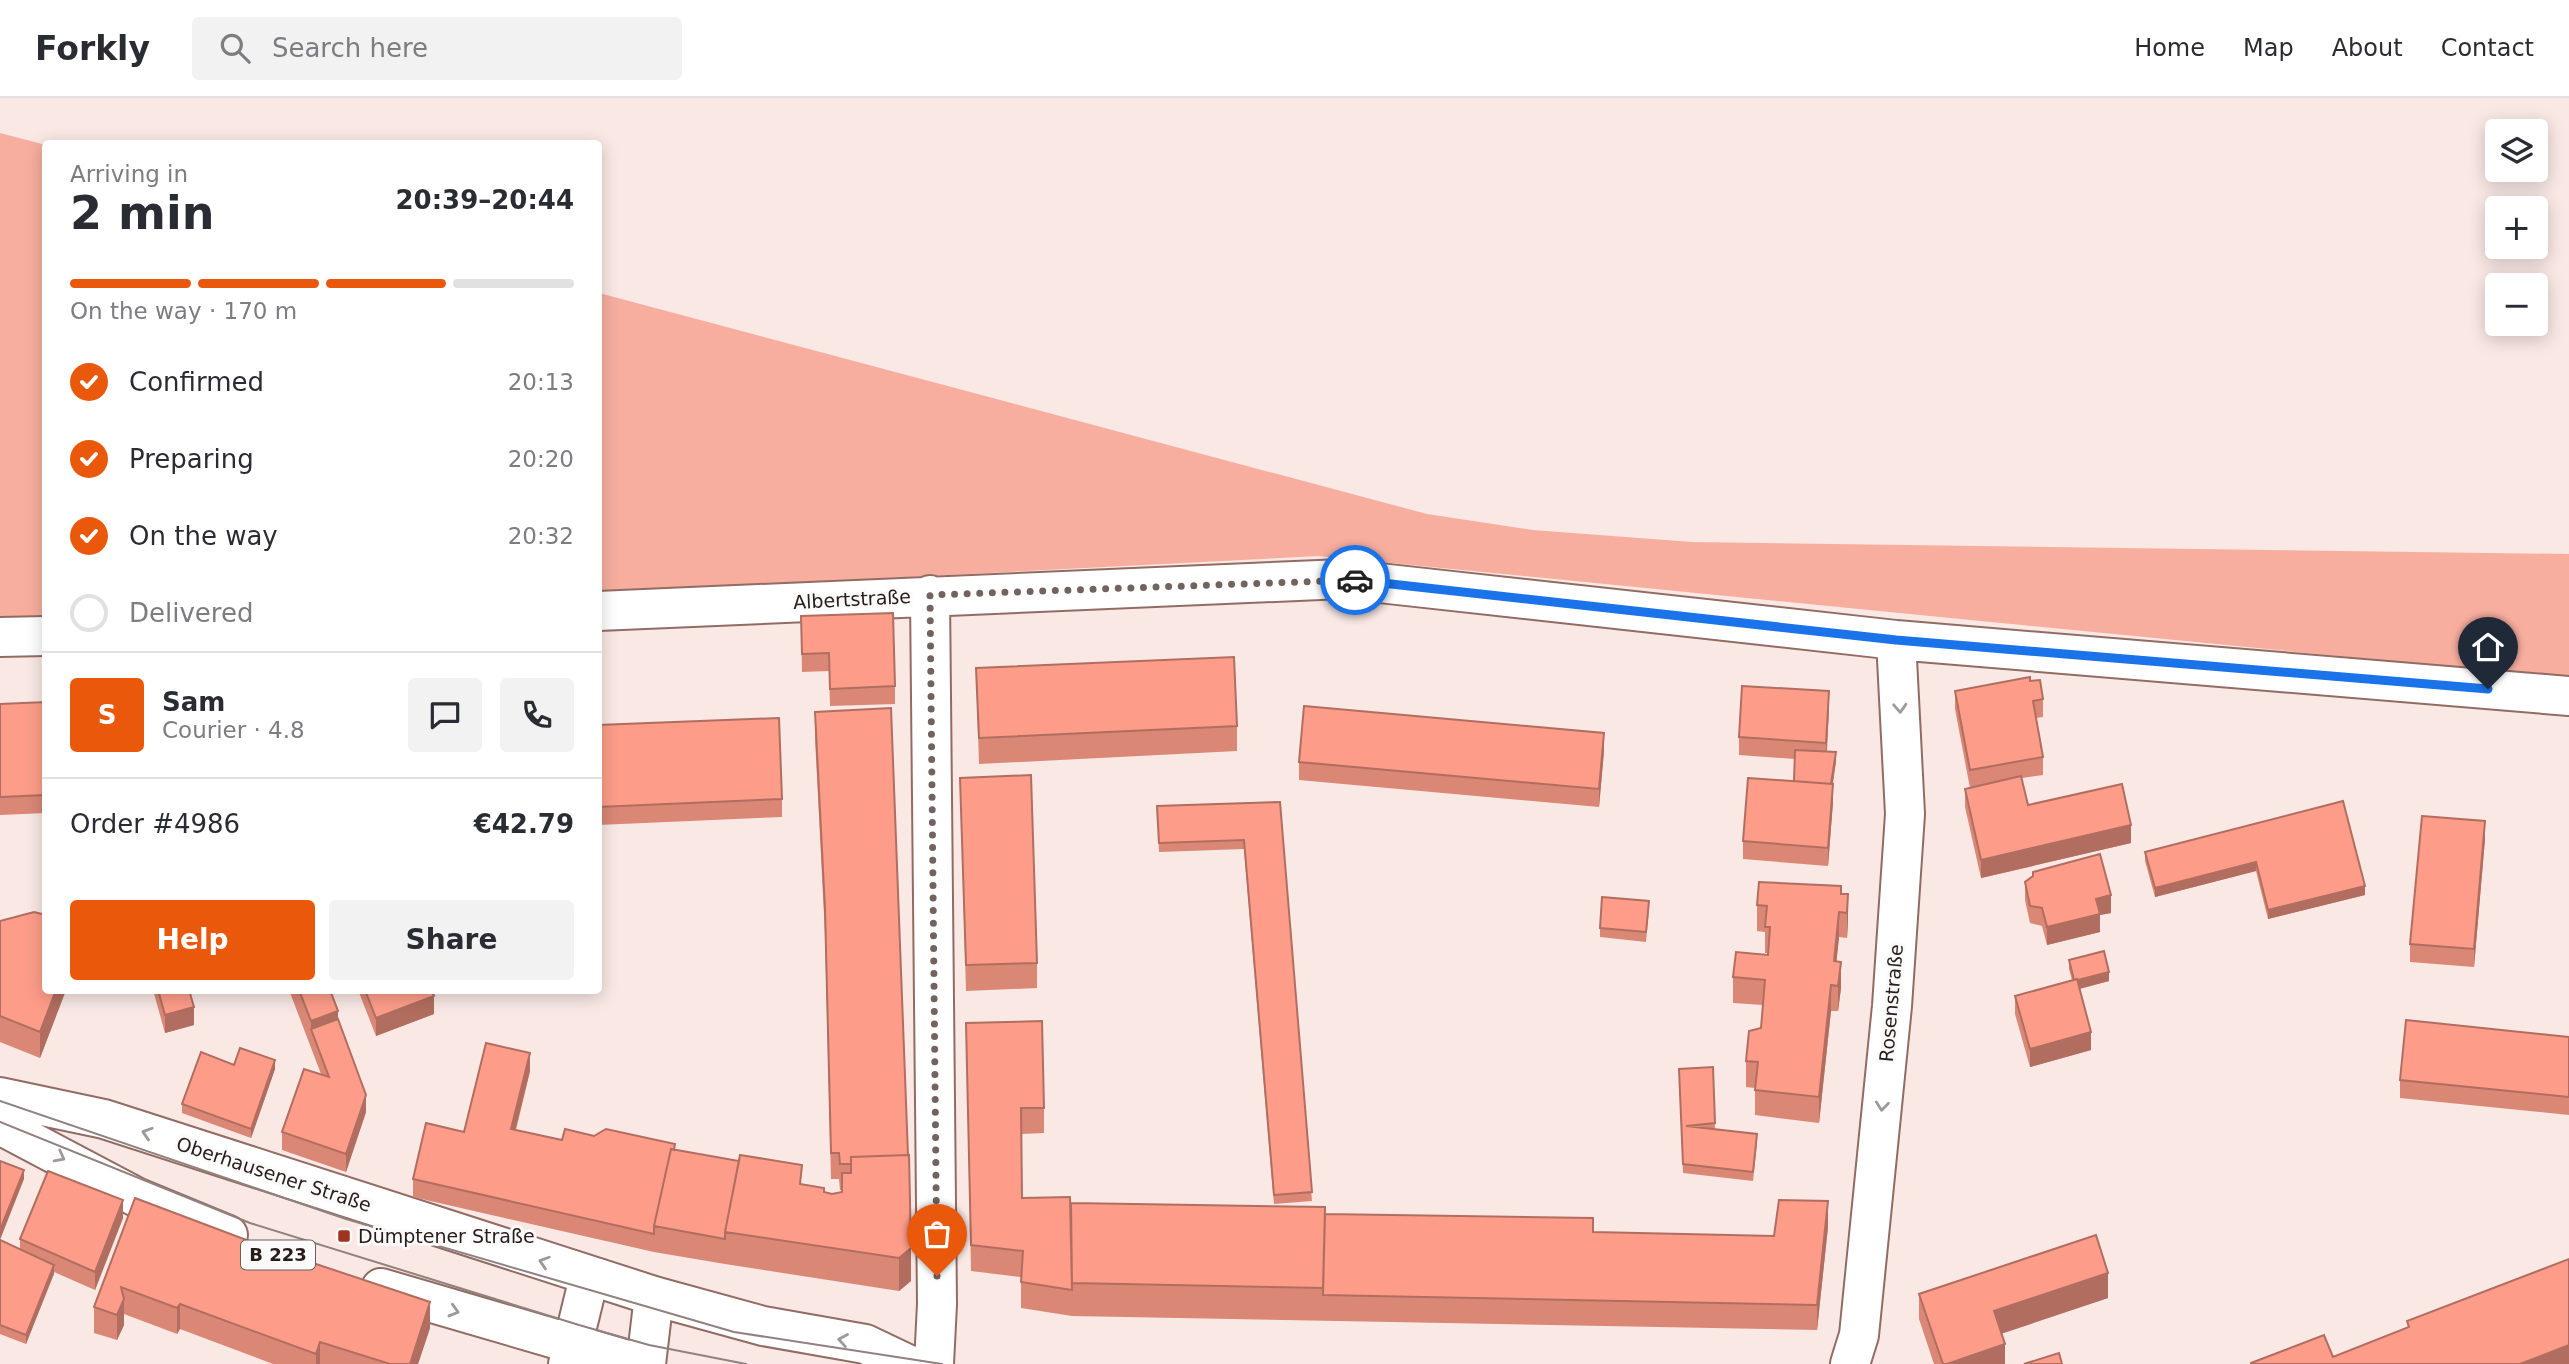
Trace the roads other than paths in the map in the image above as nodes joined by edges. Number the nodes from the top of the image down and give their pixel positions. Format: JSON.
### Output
{"nodes":[{"id":1,"x":930,"y":595,"type":"junction"},
{"id":2,"x":602,"y":611,"type":"edge"},
{"id":3,"x":0,"y":636,"type":"edge"},
{"id":4,"x":42,"y":636,"type":"edge"},
{"id":5,"x":1896,"y":640,"type":"junction"},
{"id":6,"x":2569,"y":695,"type":"edge"},
{"id":7,"x":0,"y":1097,"type":"edge"},
{"id":8,"x":0,"y":1125,"type":"edge"},
{"id":9,"x":258,"y":1248,"type":"edge"},
{"id":10,"x":346,"y":1277,"type":"edge"},
{"id":11,"x":597,"y":1278,"type":"junction"},
{"id":12,"x":654,"y":1296,"type":"junction"},
{"id":13,"x":570,"y":1354,"type":"edge"},
{"id":14,"x":643,"y":1364,"type":"edge"},
{"id":15,"x":907,"y":1364,"type":"edge"},
{"id":16,"x":934,"y":1364,"type":"edge"},
{"id":17,"x":1850,"y":1364,"type":"edge"}],
"edges":[{"from":1,"to":2,"type":"street","name":"Albertstraße"},
{"from":1,"to":5,"type":"street","name":"Albertstraße"},
{"from":1,"to":16,"type":"street"},
{"from":3,"to":4,"type":"street"},
{"from":5,"to":6,"type":"street","name":"Albertstraße"},
{"from":5,"to":17,"type":"street","name":"Rosenstraße","one_way":true},
{"from":11,"to":7,"type":"street","name":"Oberhausener Straße","one_way":true},
{"from":8,"to":9,"type":"street","number":"B 223","one_way":true},
{"from":10,"to":13,"type":"street","one_way":true},
{"from":11,"to":12,"type":"street","name":"Oberhausener Straße"},
{"from":11,"to":13,"type":"street"},
{"from":12,"to":14,"type":"street"},
{"from":15,"to":12,"type":"street","name":"Oberhausener Straße","one_way":true},
{"from":13,"to":14,"type":"street"}]}
